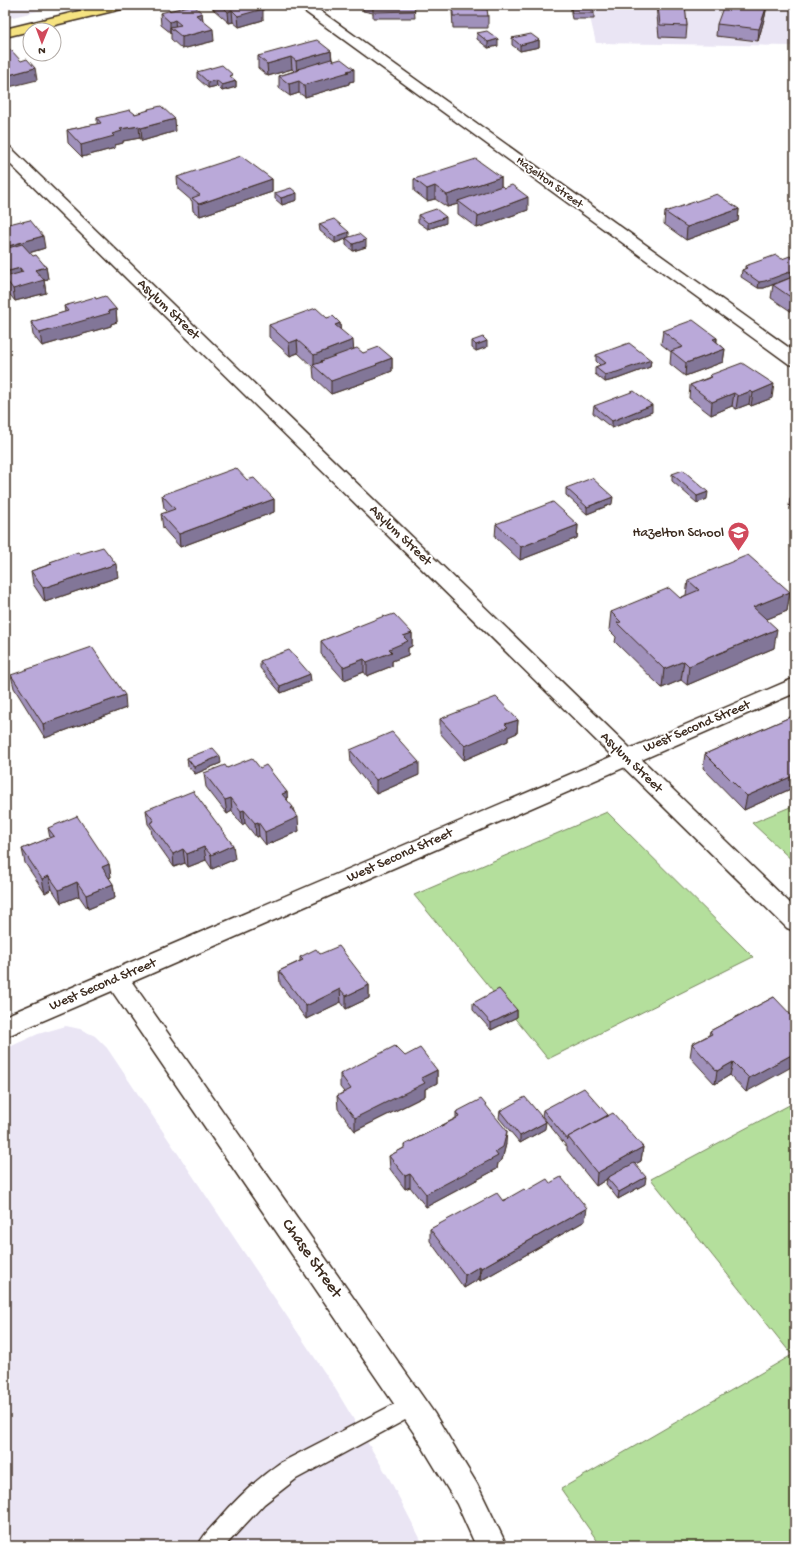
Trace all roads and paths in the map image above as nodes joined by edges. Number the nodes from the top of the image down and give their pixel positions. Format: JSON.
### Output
{"nodes":[{"id":1,"x":121,"y":5,"type":"edge"},
{"id":2,"x":304,"y":5,"type":"edge"},
{"id":3,"x":5,"y":33,"type":"edge"},
{"id":4,"x":5,"y":150,"type":"edge"},
{"id":5,"x":795,"y":360,"type":"edge"},
{"id":6,"x":795,"y":685,"type":"edge"},
{"id":7,"x":626,"y":758,"type":"junction"},
{"id":8,"x":795,"y":922,"type":"edge"},
{"id":9,"x":117,"y":979,"type":"junction"},
{"id":10,"x":5,"y":1027,"type":"edge"},
{"id":11,"x":412,"y":1405,"type":"junction"},
{"id":12,"x":210,"y":1546,"type":"edge"},
{"id":13,"x":492,"y":1546,"type":"edge"}],
"edges":[{"from":1,"to":3,"type":"main road"},
{"from":2,"to":5,"type":"street","name":"Hazelton Street"},
{"from":4,"to":7,"type":"street","name":"Asylum Street"},
{"from":6,"to":7,"type":"street","name":"West Second Street"},
{"from":7,"to":8,"type":"street","name":"Asylum Street"},
{"from":7,"to":9,"type":"street","name":"West Second Street"},
{"from":9,"to":10,"type":"street","name":"West Second Street"},
{"from":9,"to":11,"type":"street","name":"Chase Street"},
{"from":11,"to":12,"type":"lane"},
{"from":11,"to":13,"type":"street","name":"Chase Street"}]}
